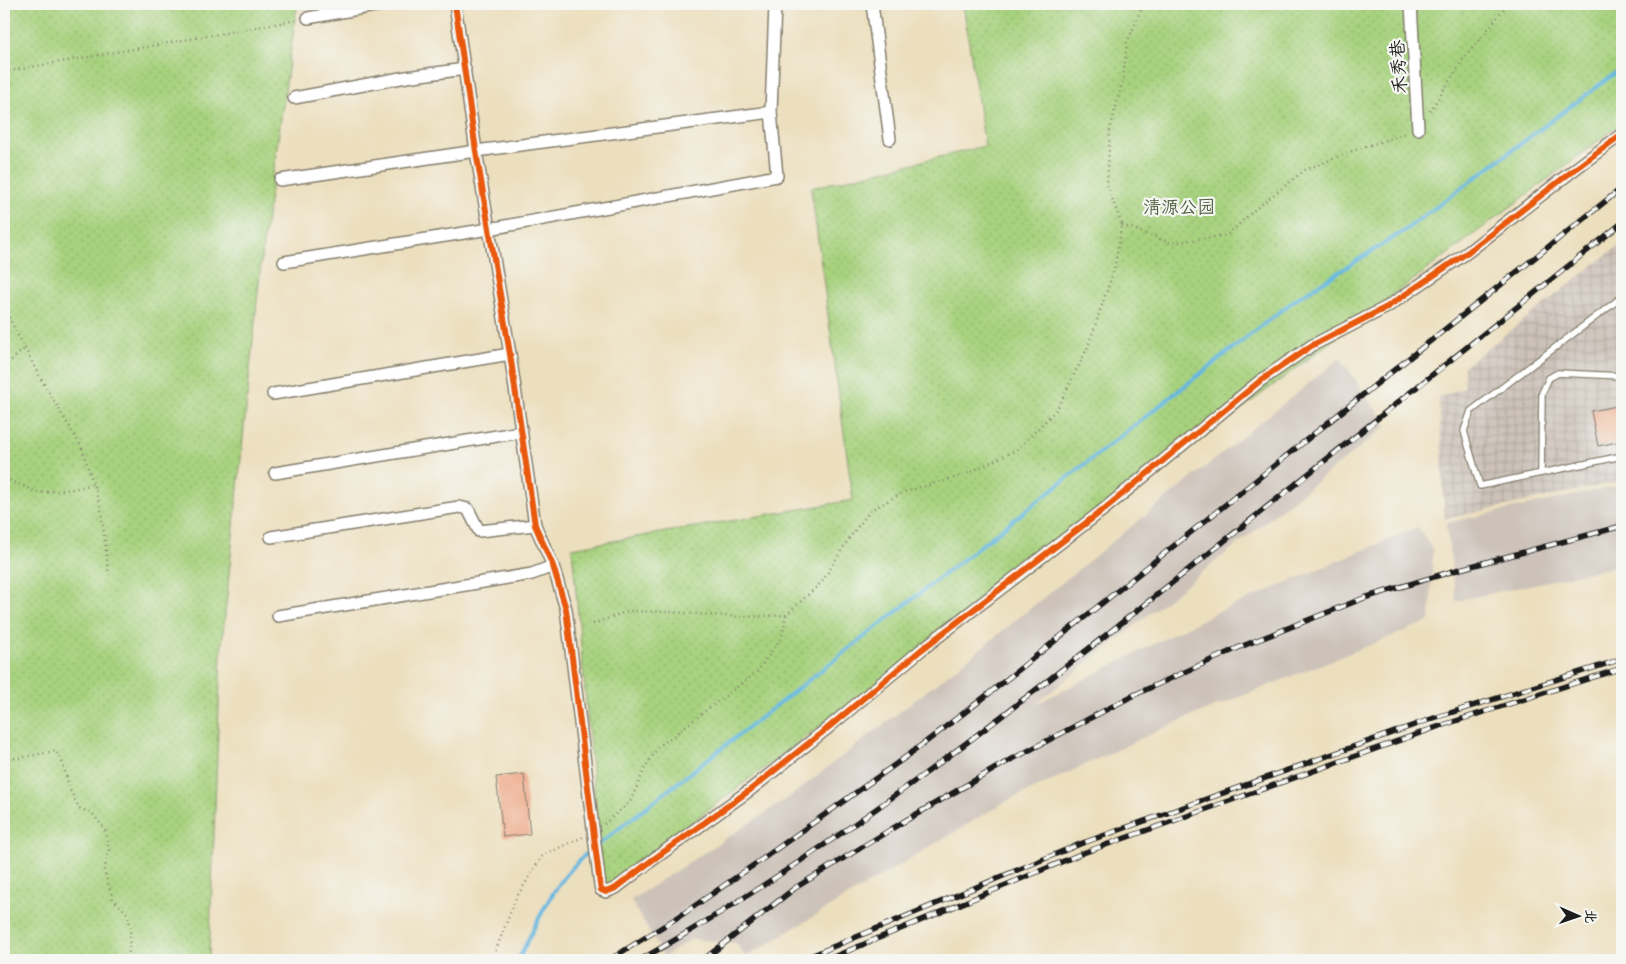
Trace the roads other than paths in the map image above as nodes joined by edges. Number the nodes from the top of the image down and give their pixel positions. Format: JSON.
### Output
{"nodes":[{"id":1,"x":385,"y":4,"type":"edge"},
{"id":2,"x":455,"y":4,"type":"edge"},
{"id":3,"x":775,"y":4,"type":"edge"},
{"id":4,"x":872,"y":4,"type":"edge"},
{"id":5,"x":1412,"y":4,"type":"edge"},
{"id":6,"x":308,"y":18,"type":"road end"},
{"id":7,"x":465,"y":69,"type":"junction"},
{"id":8,"x":294,"y":98,"type":"dead end"},
{"id":9,"x":771,"y":112,"type":"junction"},
{"id":10,"x":1418,"y":129,"type":"road end"},
{"id":11,"x":1622,"y":134,"type":"edge"},
{"id":12,"x":890,"y":139,"type":"dead end"},
{"id":13,"x":476,"y":152,"type":"junction"},
{"id":14,"x":280,"y":180,"type":"dead end"},
{"id":15,"x":489,"y":229,"type":"junction"},
{"id":16,"x":284,"y":262,"type":"dead end"},
{"id":17,"x":1622,"y":297,"type":"edge"},
{"id":18,"x":510,"y":354,"type":"junction"},
{"id":19,"x":1622,"y":376,"type":"edge"},
{"id":20,"x":273,"y":394,"type":"dead end"},
{"id":21,"x":521,"y":432,"type":"junction"},
{"id":22,"x":1622,"y":456,"type":"edge"},
{"id":23,"x":274,"y":473,"type":"dead end"},
{"id":24,"x":1542,"y":474,"type":"junction"},
{"id":25,"x":535,"y":525,"type":"junction"},
{"id":26,"x":270,"y":537,"type":"dead end"},
{"id":27,"x":553,"y":566,"type":"junction"},
{"id":28,"x":278,"y":616,"type":"dead end"}],
"edges":[{"from":1,"to":6,"type":"street"},
{"from":2,"to":7,"type":"street"},
{"from":3,"to":9,"type":"street"},
{"from":4,"to":12,"type":"street"},
{"from":5,"to":10,"type":"street","name":"禾秀巷"},
{"from":7,"to":8,"type":"street"},
{"from":7,"to":13,"type":"street"},
{"from":9,"to":13,"type":"street"},
{"from":9,"to":15,"type":"street"},
{"from":11,"to":27,"type":"street"},
{"from":13,"to":14,"type":"street"},
{"from":13,"to":15,"type":"street"},
{"from":15,"to":16,"type":"street"},
{"from":15,"to":18,"type":"street"},
{"from":17,"to":24,"type":"lane"},
{"from":18,"to":20,"type":"street"},
{"from":18,"to":21,"type":"street"},
{"from":19,"to":24,"type":"lane"},
{"from":21,"to":23,"type":"street"},
{"from":21,"to":25,"type":"street"},
{"from":22,"to":24,"type":"lane"},
{"from":25,"to":26,"type":"street"},
{"from":25,"to":27,"type":"street"},
{"from":27,"to":28,"type":"street"}]}
